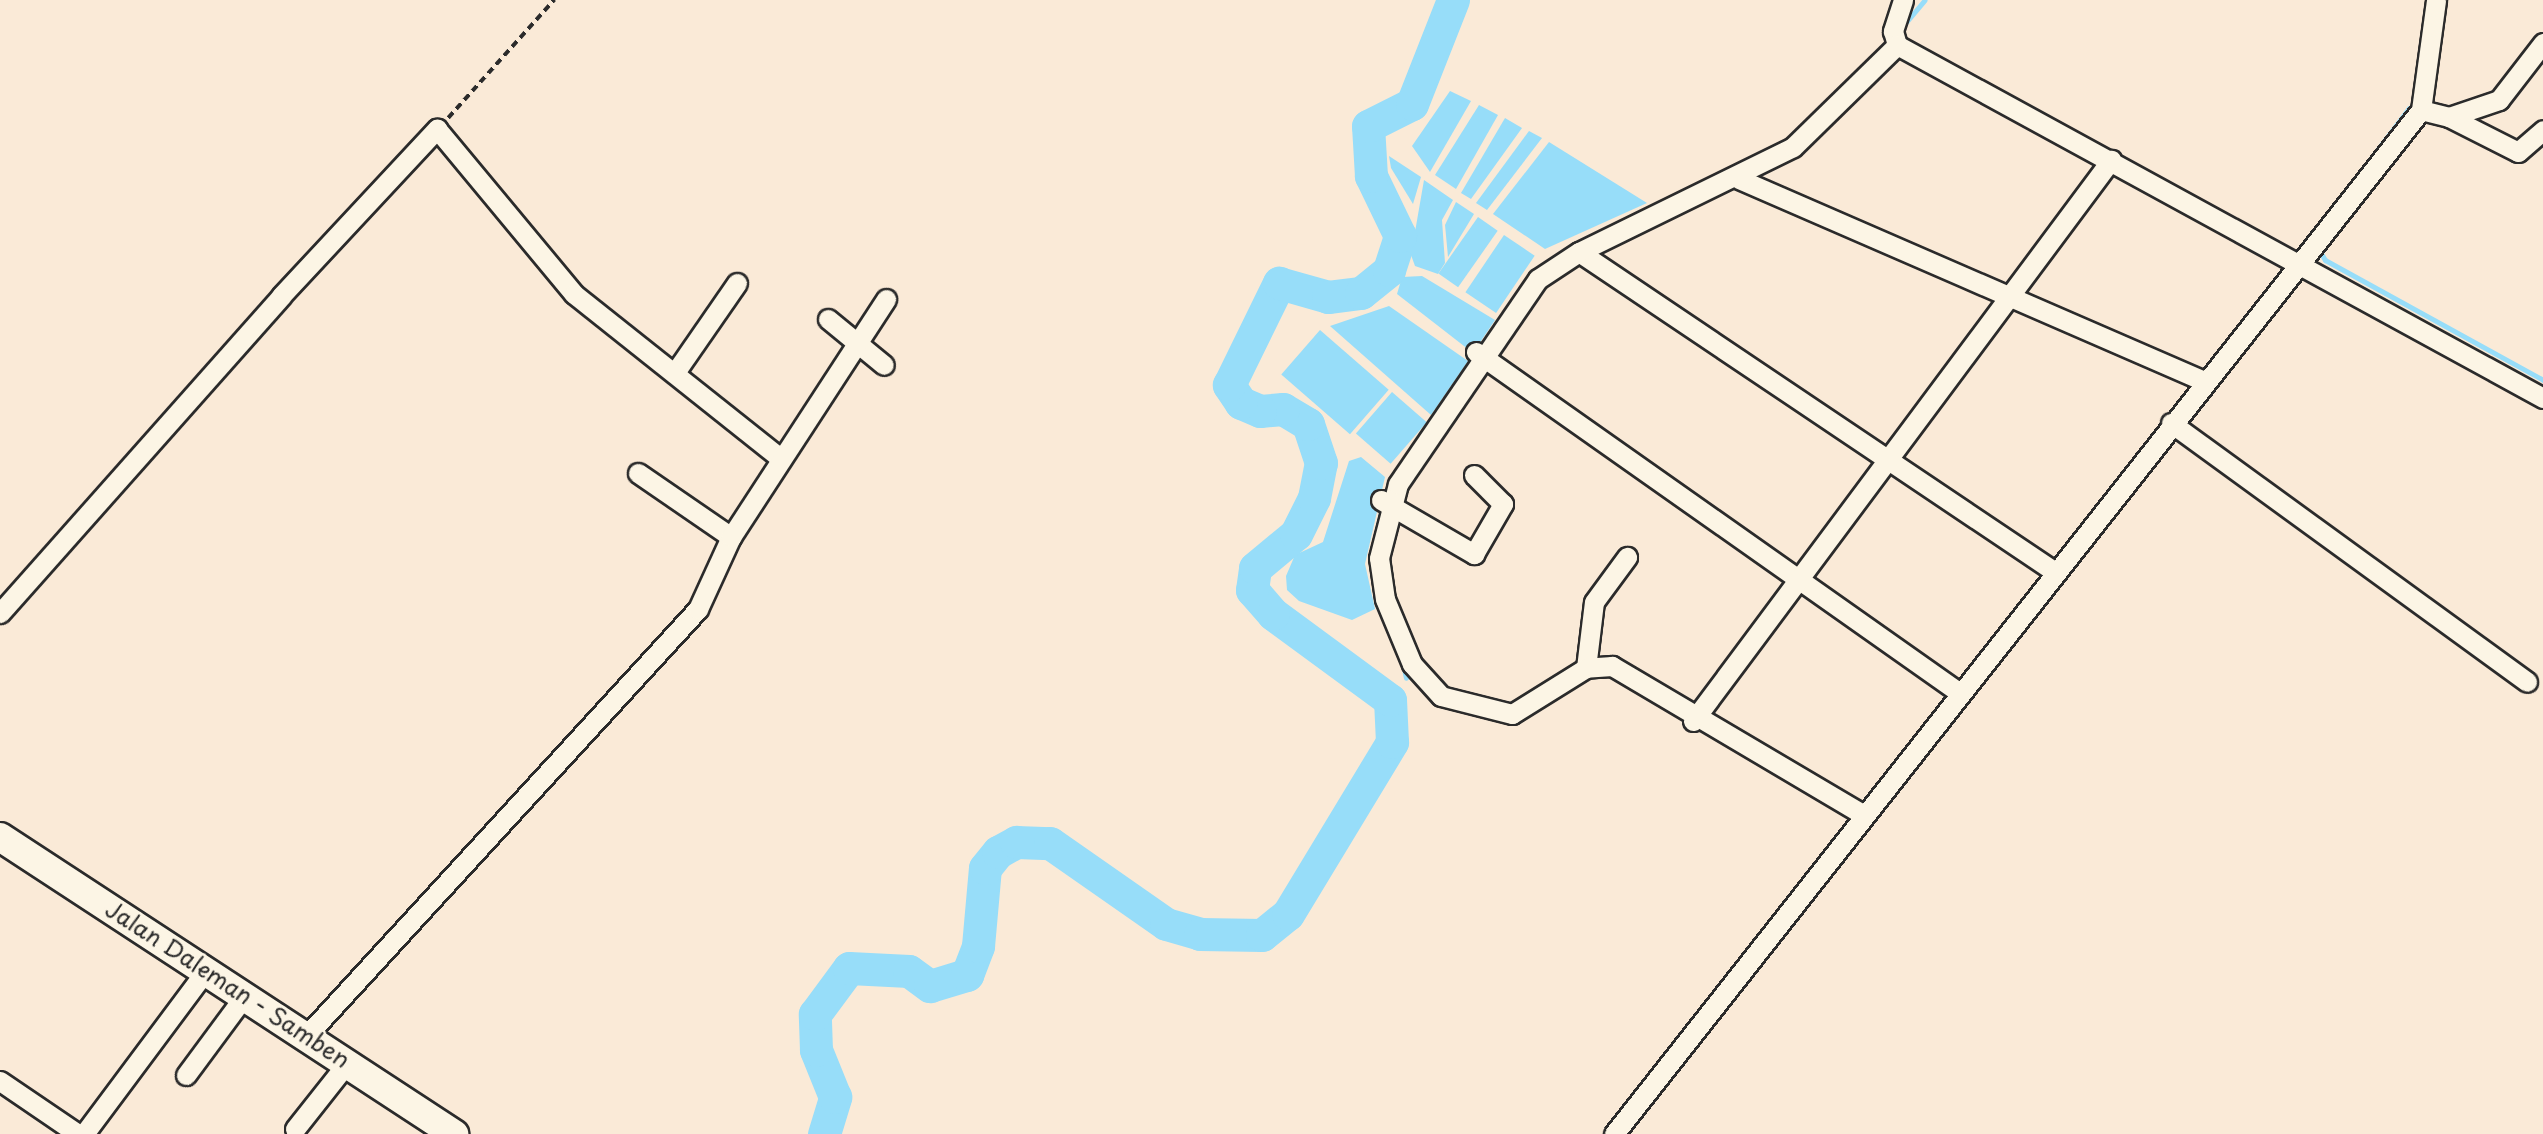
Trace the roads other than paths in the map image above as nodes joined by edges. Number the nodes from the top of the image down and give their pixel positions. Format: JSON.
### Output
{"nodes":[{"id":1,"x":1903,"y":0,"type":"edge"},
{"id":2,"x":2436,"y":0,"type":"edge"},
{"id":3,"x":2543,"y":43,"type":"edge"},
{"id":4,"x":1897,"y":45,"type":"junction"},
{"id":5,"x":2421,"y":110,"type":"junction"},
{"id":6,"x":2449,"y":117,"type":"junction"},
{"id":7,"x":2543,"y":130,"type":"edge"},
{"id":8,"x":2111,"y":160,"type":"junction"},
{"id":9,"x":1739,"y":179,"type":"junction"},
{"id":10,"x":1579,"y":252,"type":"junction"},
{"id":11,"x":2299,"y":266,"type":"junction"},
{"id":12,"x":737,"y":283,"type":"dead end"},
{"id":13,"x":2009,"y":296,"type":"junction"},
{"id":14,"x":886,"y":299,"type":"dead end"},
{"id":15,"x":828,"y":319,"type":"dead end"},
{"id":16,"x":856,"y":341,"type":"junction"},
{"id":17,"x":1480,"y":354,"type":"junction"},
{"id":18,"x":884,"y":365,"type":"dead end"},
{"id":19,"x":676,"y":371,"type":"junction"},
{"id":20,"x":2204,"y":381,"type":"junction"},
{"id":21,"x":2543,"y":398,"type":"edge"},
{"id":22,"x":2171,"y":423,"type":"junction"},
{"id":23,"x":779,"y":457,"type":"junction"},
{"id":24,"x":1886,"y":458,"type":"junction"},
{"id":25,"x":638,"y":473,"type":"dead end"},
{"id":26,"x":1474,"y":475,"type":"dead end"},
{"id":27,"x":1385,"y":502,"type":"junction"},
{"id":28,"x":731,"y":537,"type":"junction"},
{"id":29,"x":1627,"y":557,"type":"dead end"},
{"id":30,"x":2055,"y":572,"type":"junction"},
{"id":31,"x":1796,"y":582,"type":"junction"},
{"id":32,"x":0,"y":613,"type":"edge"},
{"id":33,"x":1586,"y":668,"type":"junction"},
{"id":34,"x":2527,"y":682,"type":"dead end"},
{"id":35,"x":1960,"y":693,"type":"junction"},
{"id":36,"x":1695,"y":719,"type":"junction"},
{"id":37,"x":1864,"y":815,"type":"junction"},
{"id":38,"x":0,"y":837,"type":"edge"},
{"id":39,"x":207,"y":969,"type":"junction"},
{"id":40,"x":246,"y":994,"type":"junction"},
{"id":41,"x":308,"y":1034,"type":"junction"},
{"id":42,"x":348,"y":1062,"type":"junction"},
{"id":43,"x":187,"y":1075,"type":"dead end"},
{"id":44,"x":0,"y":1081,"type":"edge"},
{"id":45,"x":295,"y":1129,"type":"dead end"},
{"id":46,"x":78,"y":1134,"type":"edge"},
{"id":47,"x":84,"y":1134,"type":"edge"},
{"id":48,"x":454,"y":1134,"type":"edge"},
{"id":49,"x":1614,"y":1134,"type":"edge"}],
"edges":[{"from":1,"to":4,"type":"street"},
{"from":2,"to":5,"type":"street"},
{"from":3,"to":6,"type":"street"},
{"from":4,"to":8,"type":"street"},
{"from":4,"to":9,"type":"street"},
{"from":5,"to":6,"type":"street"},
{"from":5,"to":11,"type":"street"},
{"from":6,"to":7,"type":"street"},
{"from":8,"to":11,"type":"street"},
{"from":8,"to":13,"type":"street"},
{"from":9,"to":10,"type":"street"},
{"from":9,"to":13,"type":"street"},
{"from":10,"to":17,"type":"street"},
{"from":10,"to":24,"type":"street"},
{"from":11,"to":20,"type":"street"},
{"from":11,"to":21,"type":"street"},
{"from":12,"to":19,"type":"street"},
{"from":13,"to":20,"type":"street"},
{"from":13,"to":24,"type":"street"},
{"from":14,"to":16,"type":"street"},
{"from":15,"to":16,"type":"street"},
{"from":16,"to":18,"type":"street"},
{"from":16,"to":23,"type":"street"},
{"from":17,"to":27,"type":"street"},
{"from":17,"to":31,"type":"street"},
{"from":19,"to":23,"type":"street"},
{"from":19,"to":32,"type":"street"},
{"from":20,"to":22,"type":"street"},
{"from":22,"to":30,"type":"street"},
{"from":22,"to":34,"type":"street"},
{"from":23,"to":28,"type":"street"},
{"from":24,"to":30,"type":"street"},
{"from":24,"to":31,"type":"street"},
{"from":25,"to":28,"type":"street"},
{"from":26,"to":27,"type":"street"},
{"from":27,"to":33,"type":"street"},
{"from":28,"to":41,"type":"street"},
{"from":29,"to":33,"type":"street"},
{"from":30,"to":35,"type":"street"},
{"from":31,"to":35,"type":"street"},
{"from":31,"to":36,"type":"street"},
{"from":33,"to":36,"type":"street"},
{"from":35,"to":37,"type":"street"},
{"from":36,"to":37,"type":"street"},
{"from":37,"to":49,"type":"street"},
{"from":38,"to":39,"type":"main road","name":"Jalan Daleman - Samben"},
{"from":39,"to":40,"type":"main road","name":"Jalan Daleman - Samben"},
{"from":39,"to":47,"type":"street"},
{"from":40,"to":41,"type":"main road","name":"Jalan Daleman - Samben"},
{"from":40,"to":43,"type":"street"},
{"from":41,"to":42,"type":"main road","name":"Jalan Daleman - Samben"},
{"from":42,"to":45,"type":"street"},
{"from":42,"to":48,"type":"main road","name":"Jalan Daleman - Samben"},
{"from":44,"to":46,"type":"street"}]}
